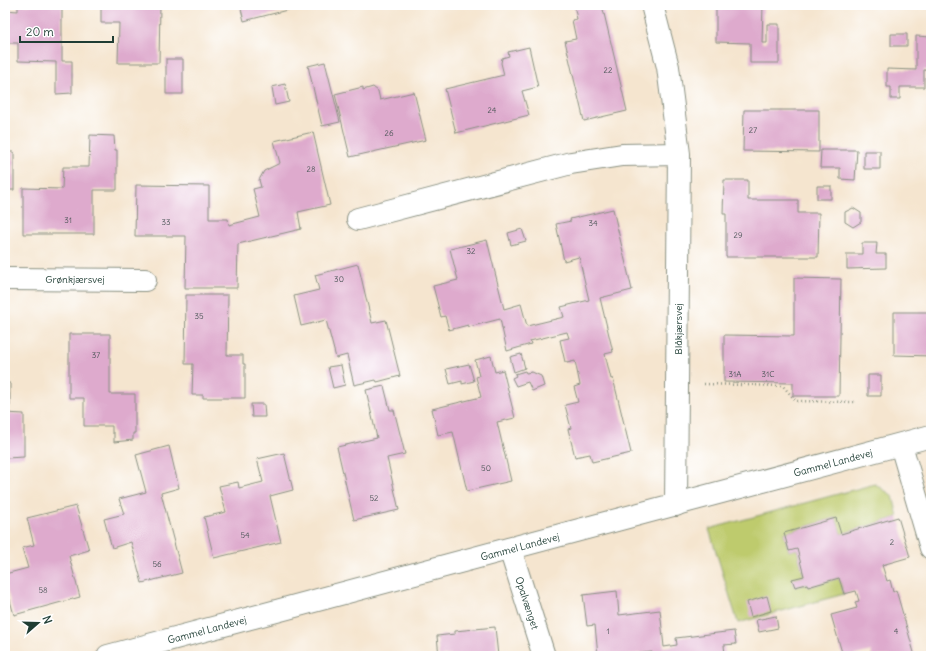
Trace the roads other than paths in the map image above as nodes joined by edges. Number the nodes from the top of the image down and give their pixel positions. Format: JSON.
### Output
{"nodes":[{"id":1,"x":652,"y":5,"type":"edge"},
{"id":2,"x":679,"y":154,"type":"junction"},
{"id":3,"x":358,"y":219,"type":"dead end"},
{"id":4,"x":5,"y":279,"type":"edge"},
{"id":5,"x":145,"y":280,"type":"dead end"},
{"id":6,"x":931,"y":436,"type":"edge"},
{"id":7,"x":901,"y":445,"type":"junction"},
{"id":8,"x":676,"y":505,"type":"junction"},
{"id":9,"x":931,"y":548,"type":"edge"},
{"id":10,"x":510,"y":549,"type":"junction"},
{"id":11,"x":120,"y":655,"type":"edge"},
{"id":12,"x":544,"y":656,"type":"edge"}],
"edges":[{"from":1,"to":2,"type":"street","name":"Blåkjærsvej"},
{"from":2,"to":3,"type":"street"},
{"from":2,"to":8,"type":"street","name":"Blåkjærsvej"},
{"from":4,"to":5,"type":"street","name":"Grønkjærsvej"},
{"from":6,"to":7,"type":"street","name":"Gammel Landevej"},
{"from":7,"to":8,"type":"street","name":"Gammel Landevej"},
{"from":7,"to":9,"type":"street"},
{"from":8,"to":10,"type":"street","name":"Gammel Landevej"},
{"from":10,"to":11,"type":"street","name":"Gammel Landevej"},
{"from":10,"to":12,"type":"street","name":"Opalvænget"}]}
